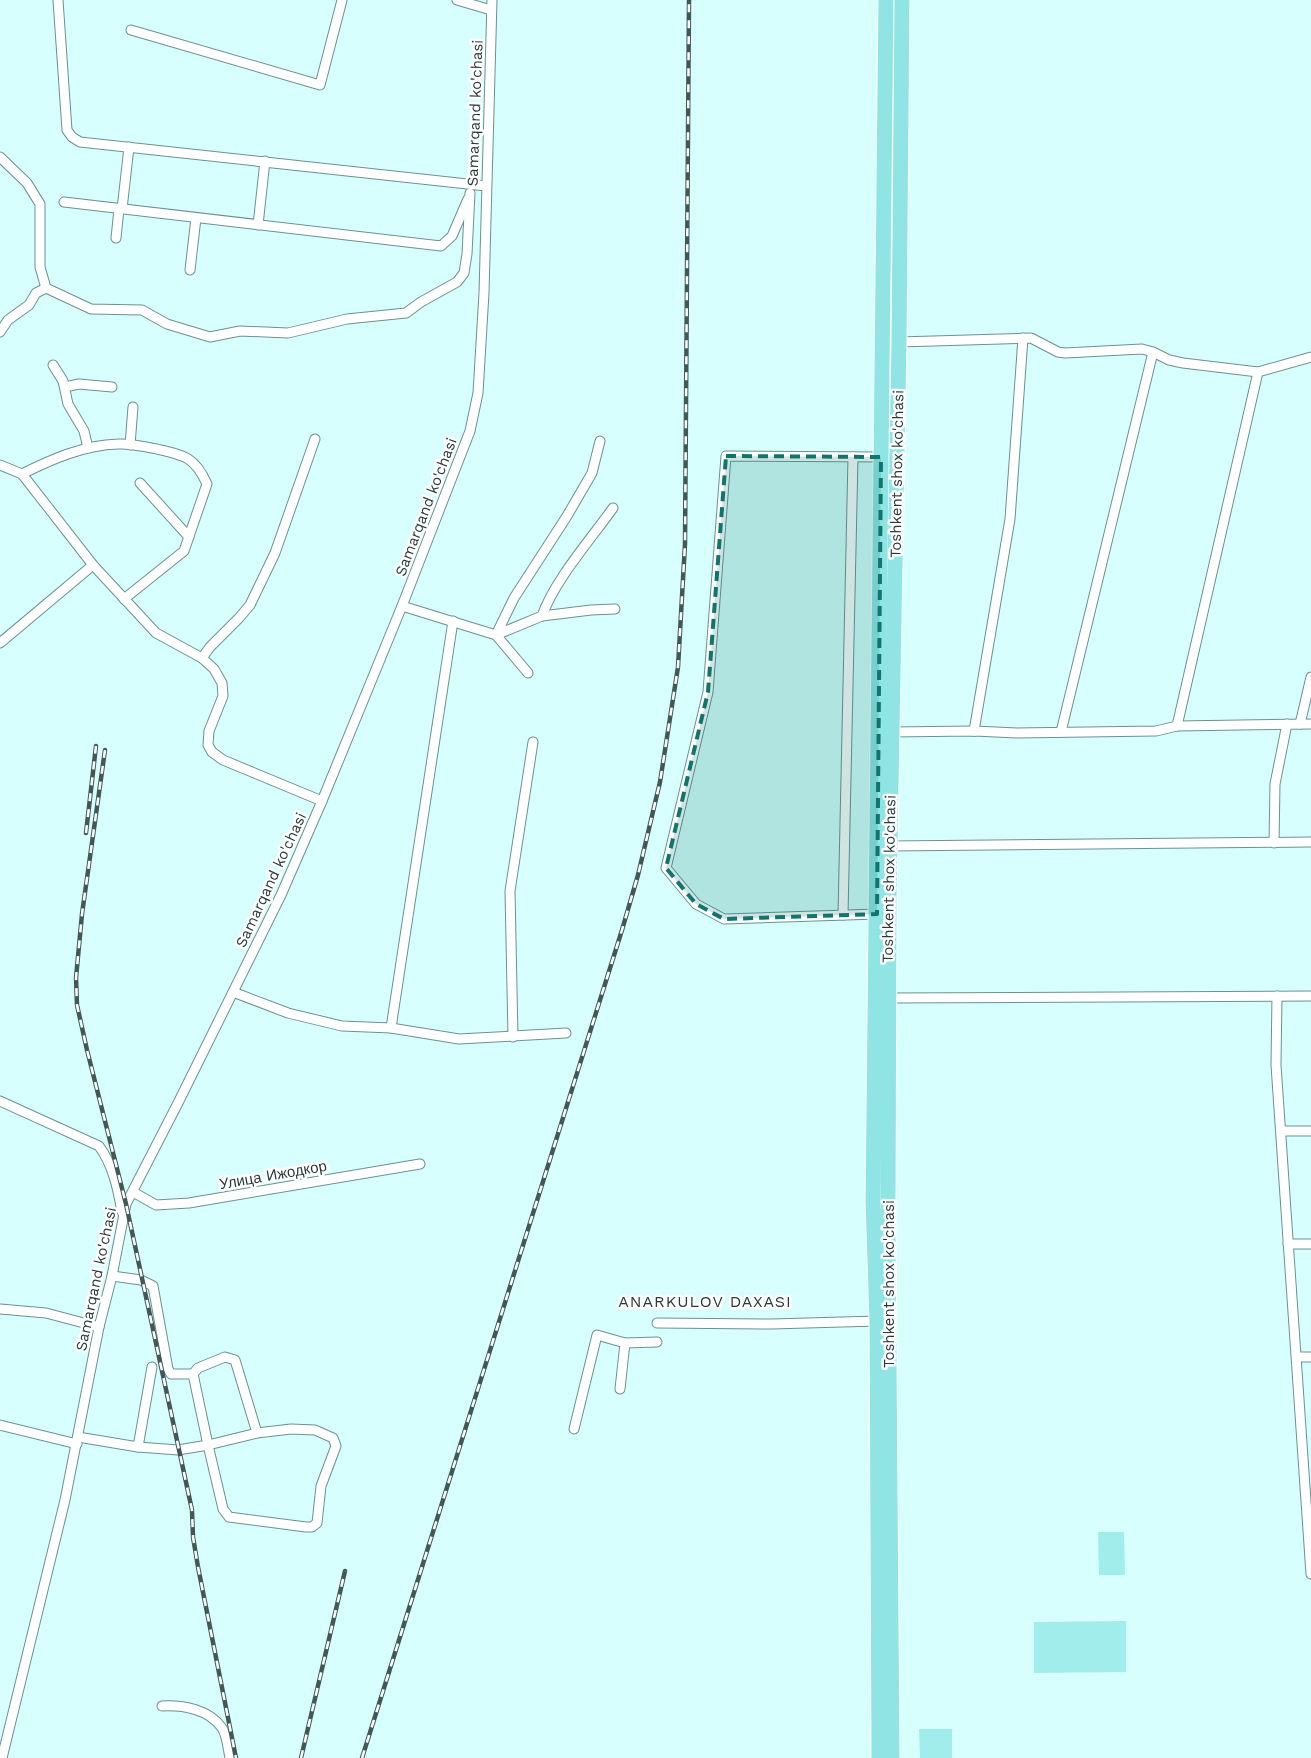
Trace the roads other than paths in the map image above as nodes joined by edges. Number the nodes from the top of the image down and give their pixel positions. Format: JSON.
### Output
{"nodes":[{"id":1,"x":58,"y":0,"type":"edge"},
{"id":2,"x":342,"y":0,"type":"edge"},
{"id":3,"x":457,"y":0,"type":"edge"},
{"id":4,"x":886,"y":0,"type":"edge"},
{"id":5,"x":902,"y":0,"type":"edge"},
{"id":6,"x":492,"y":5,"type":"edge"},
{"id":7,"x":132,"y":30,"type":"dead end"},
{"id":8,"x":129,"y":147,"type":"junction"},
{"id":9,"x":0,"y":157,"type":"edge"},
{"id":10,"x":265,"y":161,"type":"junction"},
{"id":11,"x":486,"y":186,"type":"junction"},
{"id":12,"x":470,"y":189,"type":"junction"},
{"id":13,"x":64,"y":202,"type":"dead end"},
{"id":14,"x":121,"y":209,"type":"junction"},
{"id":15,"x":196,"y":218,"type":"junction"},
{"id":16,"x":258,"y":225,"type":"junction"},
{"id":17,"x":116,"y":238,"type":"dead end"},
{"id":18,"x":190,"y":270,"type":"dead end"},
{"id":19,"x":46,"y":288,"type":"junction"},
{"id":20,"x":0,"y":332,"type":"edge"},
{"id":21,"x":1023,"y":338,"type":"junction"},
{"id":22,"x":899,"y":342,"type":"junction"},
{"id":23,"x":1153,"y":352,"type":"junction"},
{"id":24,"x":1311,"y":358,"type":"edge"},
{"id":25,"x":52,"y":364,"type":"dead end"},
{"id":26,"x":1258,"y":372,"type":"junction"},
{"id":27,"x":65,"y":387,"type":"junction"},
{"id":28,"x":112,"y":387,"type":"dead end"},
{"id":29,"x":132,"y":406,"type":"dead end"},
{"id":30,"x":315,"y":439,"type":"dead end"},
{"id":31,"x":600,"y":441,"type":"dead end"},
{"id":32,"x":130,"y":445,"type":"junction"},
{"id":33,"x":88,"y":448,"type":"junction"},
{"id":34,"x":853,"y":456,"type":"junction"},
{"id":35,"x":881,"y":457,"type":"junction"},
{"id":36,"x":0,"y":465,"type":"edge"},
{"id":37,"x":22,"y":474,"type":"junction"},
{"id":38,"x":140,"y":483,"type":"dead end"},
{"id":39,"x":614,"y":508,"type":"dead end"},
{"id":40,"x":188,"y":537,"type":"junction"},
{"id":41,"x":94,"y":565,"type":"junction"},
{"id":42,"x":124,"y":599,"type":"junction"},
{"id":43,"x":402,"y":606,"type":"junction"},
{"id":44,"x":615,"y":609,"type":"dead end"},
{"id":45,"x":542,"y":616,"type":"junction"},
{"id":46,"x":452,"y":621,"type":"junction"},
{"id":47,"x":496,"y":634,"type":"junction"},
{"id":48,"x":0,"y":643,"type":"edge"},
{"id":49,"x":202,"y":658,"type":"junction"},
{"id":50,"x":528,"y":673,"type":"dead end"},
{"id":51,"x":1311,"y":677,"type":"edge"},
{"id":52,"x":1287,"y":724,"type":"junction"},
{"id":53,"x":1300,"y":724,"type":"junction"},
{"id":54,"x":1311,"y":724,"type":"edge"},
{"id":55,"x":1177,"y":726,"type":"junction"},
{"id":56,"x":974,"y":731,"type":"junction"},
{"id":57,"x":892,"y":732,"type":"junction"},
{"id":58,"x":1061,"y":732,"type":"junction"},
{"id":59,"x":533,"y":742,"type":"dead end"},
{"id":60,"x":884,"y":780,"type":"junction"},
{"id":61,"x":322,"y":801,"type":"junction"},
{"id":62,"x":1311,"y":842,"type":"edge"},
{"id":63,"x":1274,"y":843,"type":"junction"},
{"id":64,"x":889,"y":846,"type":"junction"},
{"id":65,"x":843,"y":914,"type":"junction"},
{"id":66,"x":876,"y":914,"type":"junction"},
{"id":67,"x":233,"y":992,"type":"junction"},
{"id":68,"x":1277,"y":996,"type":"junction"},
{"id":69,"x":1311,"y":996,"type":"edge"},
{"id":70,"x":888,"y":998,"type":"junction"},
{"id":71,"x":391,"y":1028,"type":"junction"},
{"id":72,"x":566,"y":1033,"type":"dead end"},
{"id":73,"x":513,"y":1037,"type":"junction"},
{"id":74,"x":0,"y":1101,"type":"edge"},
{"id":75,"x":1282,"y":1131,"type":"junction"},
{"id":76,"x":1311,"y":1131,"type":"edge"},
{"id":77,"x":420,"y":1164,"type":"dead end"},
{"id":78,"x":133,"y":1192,"type":"junction"},
{"id":79,"x":123,"y":1220,"type":"junction"},
{"id":80,"x":1288,"y":1244,"type":"junction"},
{"id":81,"x":1311,"y":1244,"type":"edge"},
{"id":82,"x":112,"y":1276,"type":"junction"},
{"id":83,"x":0,"y":1309,"type":"edge"},
{"id":84,"x":877,"y":1321,"type":"junction"},
{"id":85,"x":657,"y":1323,"type":"dead end"},
{"id":86,"x":99,"y":1327,"type":"junction"},
{"id":87,"x":657,"y":1342,"type":"dead end"},
{"id":88,"x":625,"y":1343,"type":"junction"},
{"id":89,"x":1297,"y":1357,"type":"junction"},
{"id":90,"x":1311,"y":1357,"type":"edge"},
{"id":91,"x":152,"y":1367,"type":"dead end"},
{"id":92,"x":193,"y":1374,"type":"junction"},
{"id":93,"x":620,"y":1389,"type":"dead end"},
{"id":94,"x":0,"y":1425,"type":"edge"},
{"id":95,"x":574,"y":1429,"type":"dead end"},
{"id":96,"x":256,"y":1433,"type":"junction"},
{"id":97,"x":78,"y":1440,"type":"junction"},
{"id":98,"x":208,"y":1445,"type":"junction"},
{"id":99,"x":138,"y":1447,"type":"junction"},
{"id":100,"x":1308,"y":1475,"type":"edge"},
{"id":101,"x":1311,"y":1574,"type":"edge"},
{"id":102,"x":162,"y":1706,"type":"dead end"},
{"id":103,"x":2,"y":1758,"type":"edge"},
{"id":104,"x":230,"y":1758,"type":"edge"},
{"id":105,"x":879,"y":1758,"type":"edge"},
{"id":106,"x":892,"y":1758,"type":"edge"}],
"edges":[{"from":1,"to":8,"type":"street"},
{"from":2,"to":7,"type":"street"},
{"from":3,"to":6,"type":"street"},
{"from":4,"to":35,"type":"main road","name":"Toshkent shox ko'chasi"},
{"from":5,"to":22,"type":"main road","name":"Toshkent shox ko'chasi"},
{"from":6,"to":11,"type":"street","name":"Samarqand ko'chasi"},
{"from":8,"to":10,"type":"street"},
{"from":8,"to":14,"type":"street"},
{"from":9,"to":19,"type":"street"},
{"from":10,"to":12,"type":"street"},
{"from":10,"to":16,"type":"street"},
{"from":11,"to":12,"type":"street"},
{"from":11,"to":43,"type":"street","name":"Samarqand ko'chasi"},
{"from":12,"to":16,"type":"street"},
{"from":12,"to":19,"type":"street"},
{"from":13,"to":14,"type":"street"},
{"from":14,"to":15,"type":"street"},
{"from":14,"to":17,"type":"street"},
{"from":15,"to":16,"type":"street"},
{"from":15,"to":18,"type":"street"},
{"from":19,"to":20,"type":"street"},
{"from":21,"to":22,"type":"street"},
{"from":21,"to":23,"type":"street"},
{"from":21,"to":56,"type":"street"},
{"from":22,"to":57,"type":"main road","name":"Toshkent shox ko'chasi"},
{"from":23,"to":26,"type":"street"},
{"from":23,"to":58,"type":"street"},
{"from":24,"to":26,"type":"street"},
{"from":25,"to":27,"type":"street"},
{"from":26,"to":55,"type":"street"},
{"from":27,"to":28,"type":"street"},
{"from":27,"to":33,"type":"street"},
{"from":29,"to":32,"type":"street"},
{"from":30,"to":49,"type":"street"},
{"from":31,"to":47,"type":"street"},
{"from":32,"to":33,"type":"street"},
{"from":32,"to":40,"type":"street"},
{"from":33,"to":37,"type":"street"},
{"from":34,"to":35,"type":"street"},
{"from":34,"to":65,"type":"street"},
{"from":34,"to":65,"type":"street"},
{"from":35,"to":60,"type":"main road","name":"Toshkent shox ko'chasi"},
{"from":36,"to":37,"type":"street"},
{"from":37,"to":41,"type":"street"},
{"from":38,"to":40,"type":"street"},
{"from":39,"to":45,"type":"street"},
{"from":40,"to":42,"type":"street"},
{"from":41,"to":42,"type":"street"},
{"from":41,"to":48,"type":"street"},
{"from":42,"to":49,"type":"street"},
{"from":43,"to":46,"type":"street"},
{"from":43,"to":61,"type":"street","name":"Samarqand ko'chasi"},
{"from":44,"to":45,"type":"street"},
{"from":45,"to":47,"type":"street"},
{"from":46,"to":47,"type":"street"},
{"from":46,"to":71,"type":"street"},
{"from":47,"to":50,"type":"street"},
{"from":49,"to":61,"type":"street"},
{"from":51,"to":53,"type":"street"},
{"from":52,"to":53,"type":"street"},
{"from":52,"to":55,"type":"street"},
{"from":52,"to":63,"type":"street"},
{"from":53,"to":54,"type":"street"},
{"from":55,"to":58,"type":"street"},
{"from":56,"to":57,"type":"street"},
{"from":56,"to":58,"type":"street"},
{"from":57,"to":60,"type":"main road","name":"Toshkent shox ko'chasi"},
{"from":59,"to":73,"type":"street"},
{"from":60,"to":64,"type":"main road","name":"Toshkent shox ko'chasi"},
{"from":60,"to":66,"type":"main road","name":"Toshkent shox ko'chasi"},
{"from":61,"to":67,"type":"street","name":"Samarqand ko'chasi"},
{"from":62,"to":63,"type":"street"},
{"from":63,"to":64,"type":"street"},
{"from":64,"to":70,"type":"main road","name":"Toshkent shox ko'chasi"},
{"from":65,"to":66,"type":"street"},
{"from":66,"to":84,"type":"main road","name":"Toshkent shox ko'chasi"},
{"from":67,"to":71,"type":"street"},
{"from":67,"to":78,"type":"street","name":"Samarqand ko'chasi"},
{"from":68,"to":69,"type":"street"},
{"from":68,"to":70,"type":"street"},
{"from":68,"to":75,"type":"street"},
{"from":70,"to":106,"type":"main road","name":"Toshkent shox ko'chasi"},
{"from":71,"to":73,"type":"street"},
{"from":72,"to":73,"type":"street"},
{"from":74,"to":79,"type":"street"},
{"from":75,"to":76,"type":"street"},
{"from":75,"to":80,"type":"street"},
{"from":77,"to":78,"type":"street","name":"Улица Ижодкор"},
{"from":78,"to":79,"type":"street","name":"Samarqand ko'chasi"},
{"from":79,"to":82,"type":"street","name":"Samarqand ko'chasi"},
{"from":80,"to":81,"type":"street"},
{"from":80,"to":89,"type":"street"},
{"from":82,"to":86,"type":"street","name":"Samarqand ko'chasi"},
{"from":82,"to":92,"type":"street"},
{"from":83,"to":86,"type":"street"},
{"from":84,"to":85,"type":"street"},
{"from":84,"to":105,"type":"main road","name":"Toshkent shox ko'chasi"},
{"from":86,"to":97,"type":"street","name":"Samarqand ko'chasi"},
{"from":87,"to":88,"type":"street"},
{"from":88,"to":93,"type":"street"},
{"from":88,"to":95,"type":"street"},
{"from":89,"to":90,"type":"street"},
{"from":89,"to":100,"type":"street"},
{"from":91,"to":99,"type":"street"},
{"from":92,"to":96,"type":"street"},
{"from":92,"to":98,"type":"street"},
{"from":94,"to":97,"type":"street"},
{"from":96,"to":98,"type":"street"},
{"from":96,"to":98,"type":"street"},
{"from":97,"to":99,"type":"street"},
{"from":97,"to":103,"type":"street","name":"Samarqand ko'chasi"},
{"from":98,"to":99,"type":"street"},
{"from":100,"to":101,"type":"street"},
{"from":102,"to":104,"type":"street"}]}
